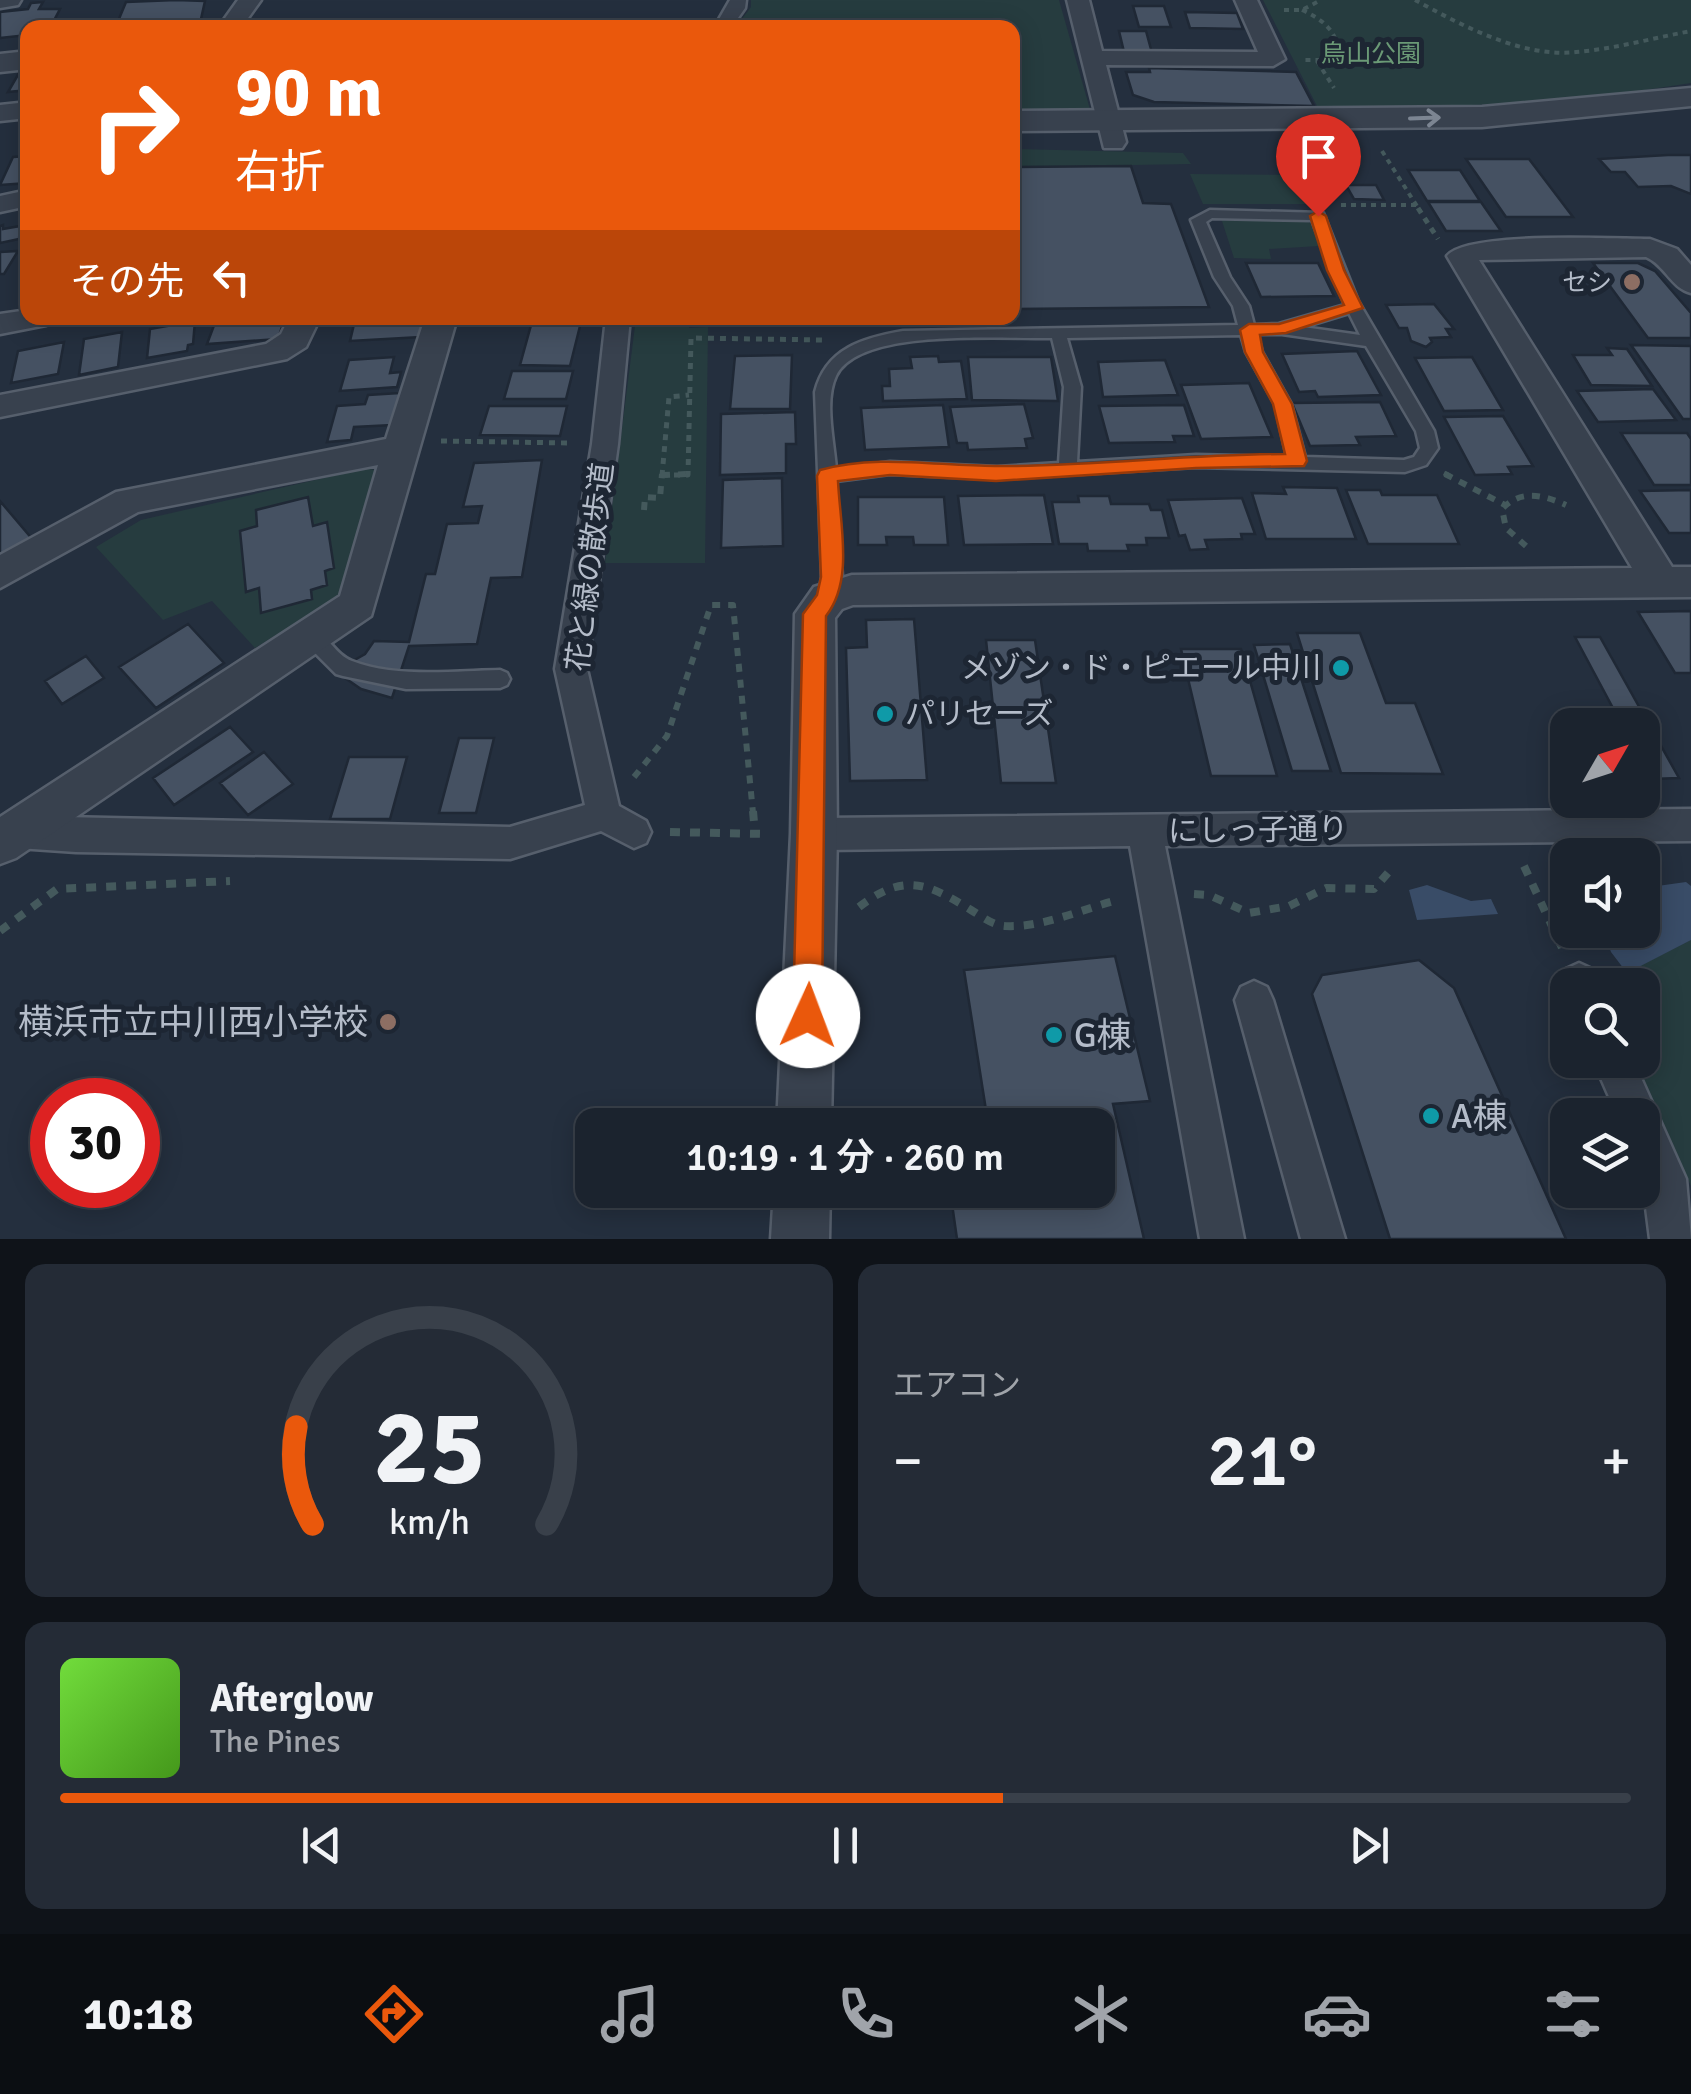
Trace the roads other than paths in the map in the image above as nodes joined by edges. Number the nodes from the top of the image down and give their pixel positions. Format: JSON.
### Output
{"nodes":[{"id":1,"x":10,"y":0,"type":"edge"},
{"id":2,"x":1078,"y":0,"type":"edge"},
{"id":3,"x":1246,"y":0,"type":"edge"},
{"id":4,"x":0,"y":1,"type":"edge"},
{"id":5,"x":1092,"y":58,"type":"junction"},
{"id":6,"x":1689,"y":106,"type":"edge"},
{"id":7,"x":1020,"y":122,"type":"edge"},
{"id":8,"x":1110,"y":132,"type":"junction"},
{"id":9,"x":1020,"y":139,"type":"edge"},
{"id":10,"x":1691,"y":284,"type":"edge"},
{"id":11,"x":1354,"y":308,"type":"junction"},
{"id":12,"x":301,"y":325,"type":"edge"},
{"id":13,"x":439,"y":325,"type":"edge"},
{"id":14,"x":617,"y":325,"type":"edge"},
{"id":15,"x":1280,"y":329,"type":"junction"},
{"id":16,"x":1249,"y":330,"type":"junction"},
{"id":17,"x":1058,"y":334,"type":"junction"},
{"id":18,"x":1368,"y":340,"type":"junction"},
{"id":19,"x":0,"y":406,"type":"edge"},
{"id":20,"x":400,"y":448,"type":"junction"},
{"id":21,"x":1297,"y":461,"type":"junction"},
{"id":22,"x":1067,"y":468,"type":"junction"},
{"id":23,"x":827,"y":476,"type":"junction"},
{"id":24,"x":0,"y":572,"type":"edge"},
{"id":25,"x":1676,"y":582,"type":"edge"},
{"id":26,"x":828,"y":598,"type":"junction"},
{"id":27,"x":310,"y":635,"type":"junction"},
{"id":28,"x":500,"y":679,"type":"dead end"},
{"id":29,"x":1691,"y":825,"type":"edge"},
{"id":30,"x":1145,"y":831,"type":"junction"},
{"id":31,"x":825,"y":834,"type":"dead end"},
{"id":32,"x":9,"y":838,"type":"edge"},
{"id":33,"x":1254,"y":1000,"type":"dead end"},
{"id":34,"x":805,"y":1108,"type":"edge"},
{"id":35,"x":1660,"y":1166,"type":"edge"},
{"id":36,"x":801,"y":1208,"type":"edge"},
{"id":37,"x":800,"y":1239,"type":"edge"},
{"id":38,"x":1222,"y":1239,"type":"edge"},
{"id":39,"x":1323,"y":1239,"type":"edge"},
{"id":40,"x":1672,"y":1239,"type":"edge"}],
"edges":[{"from":1,"to":4,"type":"street"},
{"from":2,"to":5,"type":"street"},
{"from":3,"to":5,"type":"street"},
{"from":5,"to":8,"type":"street"},
{"from":6,"to":8,"type":"street"},
{"from":7,"to":8,"type":"street"},
{"from":8,"to":9,"type":"street"},
{"from":10,"to":25,"type":"street"},
{"from":11,"to":15,"type":"lane"},
{"from":11,"to":16,"type":"lane"},
{"from":11,"to":18,"type":"lane"},
{"from":12,"to":19,"type":"street"},
{"from":13,"to":20,"type":"street"},
{"from":14,"to":32,"type":"street","name":"花と緑の散歩道"},
{"from":15,"to":16,"type":"lane"},
{"from":15,"to":18,"type":"lane"},
{"from":16,"to":17,"type":"lane"},
{"from":16,"to":21,"type":"lane"},
{"from":17,"to":22,"type":"lane"},
{"from":17,"to":23,"type":"lane"},
{"from":18,"to":21,"type":"lane"},
{"from":20,"to":24,"type":"street"},
{"from":20,"to":27,"type":"street"},
{"from":21,"to":22,"type":"lane"},
{"from":22,"to":23,"type":"lane"},
{"from":23,"to":26,"type":"lane"},
{"from":25,"to":26,"type":"street"},
{"from":26,"to":34,"type":"street"},
{"from":27,"to":28,"type":"lane"},
{"from":27,"to":32,"type":"street"},
{"from":29,"to":30,"type":"street","name":"にしっ子通り"},
{"from":30,"to":31,"type":"street","name":"にしっ子通り"},
{"from":30,"to":38,"type":"street"},
{"from":33,"to":39,"type":"street"},
{"from":35,"to":40,"type":"street"},
{"from":36,"to":37,"type":"street"}]}
